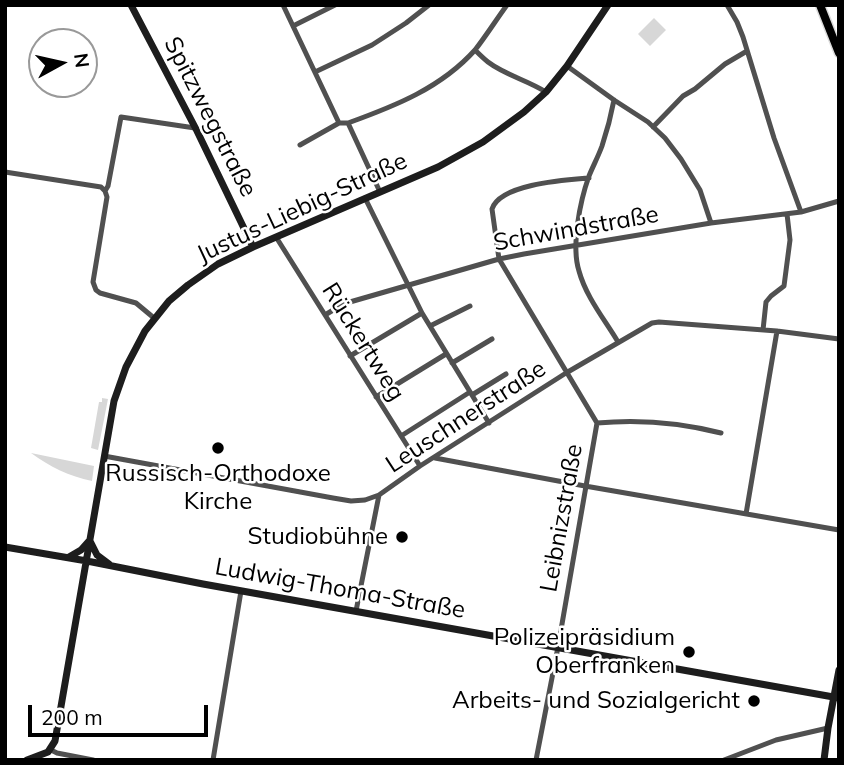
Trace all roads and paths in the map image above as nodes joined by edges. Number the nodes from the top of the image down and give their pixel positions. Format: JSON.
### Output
{"nodes":[{"id":1,"x":131,"y":5,"type":"edge"},
{"id":2,"x":283,"y":5,"type":"edge"},
{"id":3,"x":335,"y":5,"type":"edge"},
{"id":4,"x":429,"y":5,"type":"edge"},
{"id":5,"x":507,"y":5,"type":"edge"},
{"id":6,"x":608,"y":5,"type":"edge"},
{"id":7,"x":727,"y":5,"type":"edge"},
{"id":8,"x":820,"y":5,"type":"edge"},
{"id":9,"x":293,"y":26,"type":"junction"},
{"id":10,"x":475,"y":50,"type":"junction"},
{"id":11,"x":747,"y":51,"type":"junction"},
{"id":12,"x":839,"y":53,"type":"edge"},
{"id":13,"x":568,"y":66,"type":"junction"},
{"id":14,"x":315,"y":72,"type":"junction"},
{"id":15,"x":545,"y":92,"type":"junction"},
{"id":16,"x":614,"y":100,"type":"junction"},
{"id":17,"x":339,"y":123,"type":"junction"},
{"id":18,"x":348,"y":124,"type":"junction"},
{"id":19,"x":653,"y":127,"type":"junction"},
{"id":20,"x":195,"y":128,"type":"junction"},
{"id":21,"x":299,"y":145,"type":"dead end"},
{"id":22,"x":5,"y":172,"type":"edge"},
{"id":23,"x":589,"y":178,"type":"junction"},
{"id":24,"x":106,"y":191,"type":"junction"},
{"id":25,"x":380,"y":192,"type":"junction"},
{"id":26,"x":365,"y":198,"type":"junction"},
{"id":27,"x":839,"y":201,"type":"edge"},
{"id":28,"x":801,"y":212,"type":"junction"},
{"id":29,"x":787,"y":214,"type":"junction"},
{"id":30,"x":711,"y":223,"type":"junction"},
{"id":31,"x":276,"y":237,"type":"junction"},
{"id":32,"x":576,"y":245,"type":"junction"},
{"id":33,"x":253,"y":247,"type":"junction"},
{"id":34,"x":499,"y":259,"type":"junction"},
{"id":35,"x":408,"y":285,"type":"junction"},
{"id":36,"x":470,"y":306,"type":"dead end"},
{"id":37,"x":422,"y":313,"type":"junction"},
{"id":38,"x":325,"y":315,"type":"junction"},
{"id":39,"x":154,"y":318,"type":"junction"},
{"id":40,"x":430,"y":327,"type":"junction"},
{"id":41,"x":763,"y":330,"type":"junction"},
{"id":42,"x":777,"y":331,"type":"junction"},
{"id":43,"x":492,"y":338,"type":"dead end"},
{"id":44,"x":839,"y":339,"type":"edge"},
{"id":45,"x":618,"y":342,"type":"junction"},
{"id":46,"x":446,"y":354,"type":"junction"},
{"id":47,"x":351,"y":356,"type":"junction"},
{"id":48,"x":452,"y":363,"type":"junction"},
{"id":49,"x":566,"y":373,"type":"junction"},
{"id":50,"x":506,"y":374,"type":"dead end"},
{"id":51,"x":471,"y":394,"type":"junction"},
{"id":52,"x":376,"y":397,"type":"junction"},
{"id":53,"x":489,"y":423,"type":"junction"},
{"id":54,"x":597,"y":423,"type":"junction"},
{"id":55,"x":721,"y":433,"type":"dead end"},
{"id":56,"x":401,"y":436,"type":"junction"},
{"id":57,"x":449,"y":448,"type":"junction"},
{"id":58,"x":104,"y":456,"type":"junction"},
{"id":59,"x":435,"y":457,"type":"junction"},
{"id":60,"x":459,"y":461,"type":"junction"},
{"id":61,"x":420,"y":466,"type":"junction"},
{"id":62,"x":586,"y":486,"type":"junction"},
{"id":63,"x":379,"y":495,"type":"junction"},
{"id":64,"x":746,"y":513,"type":"junction"},
{"id":65,"x":839,"y":530,"type":"edge"},
{"id":66,"x":89,"y":540,"type":"junction"},
{"id":67,"x":8,"y":548,"type":"edge"},
{"id":68,"x":69,"y":558,"type":"junction"},
{"id":69,"x":87,"y":561,"type":"junction"},
{"id":70,"x":112,"y":566,"type":"junction"},
{"id":71,"x":241,"y":591,"type":"junction"},
{"id":72,"x":356,"y":611,"type":"junction"},
{"id":73,"x":558,"y":647,"type":"junction"},
{"id":74,"x":839,"y":670,"type":"edge"},
{"id":75,"x":836,"y":697,"type":"edge"},
{"id":76,"x":828,"y":728,"type":"junction"},
{"id":77,"x":51,"y":750,"type":"junction"},
{"id":78,"x":732,"y":758,"type":"edge"},
{"id":79,"x":27,"y":760,"type":"edge"},
{"id":80,"x":93,"y":760,"type":"edge"},
{"id":81,"x":213,"y":760,"type":"edge"},
{"id":82,"x":536,"y":760,"type":"edge"},
{"id":83,"x":724,"y":760,"type":"edge"},
{"id":84,"x":824,"y":760,"type":"edge"}],
"edges":[{"from":1,"to":20,"type":"street","name":"Spitzwegstraße"},
{"from":2,"to":9,"type":"street"},
{"from":3,"to":9,"type":"street"},
{"from":4,"to":14,"type":"street"},
{"from":5,"to":10,"type":"street"},
{"from":6,"to":13,"type":"street","name":"Justus-Liebig-Straße"},
{"from":7,"to":11,"type":"street"},
{"from":8,"to":12,"type":"main road"},
{"from":9,"to":14,"type":"street"},
{"from":10,"to":15,"type":"street"},
{"from":10,"to":18,"type":"street"},
{"from":11,"to":19,"type":"street"},
{"from":11,"to":28,"type":"street"},
{"from":13,"to":15,"type":"street","name":"Justus-Liebig-Straße"},
{"from":13,"to":16,"type":"street"},
{"from":14,"to":17,"type":"street"},
{"from":15,"to":25,"type":"street","name":"Justus-Liebig-Straße"},
{"from":16,"to":19,"type":"street"},
{"from":16,"to":23,"type":"street"},
{"from":17,"to":18,"type":"street"},
{"from":17,"to":21,"type":"street"},
{"from":18,"to":25,"type":"street"},
{"from":19,"to":30,"type":"street"},
{"from":20,"to":24,"type":"street"},
{"from":20,"to":33,"type":"street","name":"Spitzwegstraße"},
{"from":22,"to":24,"type":"street"},
{"from":23,"to":32,"type":"street"},
{"from":23,"to":34,"type":"street"},
{"from":24,"to":39,"type":"street"},
{"from":25,"to":26,"type":"street","name":"Justus-Liebig-Straße"},
{"from":26,"to":31,"type":"street","name":"Justus-Liebig-Straße"},
{"from":26,"to":35,"type":"street"},
{"from":27,"to":28,"type":"street","name":"Schwindstraße"},
{"from":28,"to":29,"type":"street","name":"Schwindstraße"},
{"from":29,"to":30,"type":"street","name":"Schwindstraße"},
{"from":29,"to":41,"type":"street"},
{"from":30,"to":32,"type":"street","name":"Schwindstraße"},
{"from":31,"to":33,"type":"street","name":"Justus-Liebig-Straße"},
{"from":31,"to":38,"type":"street","name":"Rückertweg"},
{"from":32,"to":34,"type":"street","name":"Schwindstraße"},
{"from":32,"to":45,"type":"street"},
{"from":33,"to":39,"type":"street","name":"Justus-Liebig-Straße"},
{"from":34,"to":35,"type":"street","name":"Schwindstraße"},
{"from":34,"to":49,"type":"street","name":"Leibnizstraße"},
{"from":35,"to":37,"type":"street"},
{"from":35,"to":38,"type":"street","name":"Schwindstraße"},
{"from":36,"to":40,"type":"street"},
{"from":37,"to":40,"type":"street"},
{"from":37,"to":47,"type":"street"},
{"from":38,"to":47,"type":"street","name":"Rückertweg"},
{"from":39,"to":58,"type":"street","name":"Justus-Liebig-Straße"},
{"from":40,"to":46,"type":"street"},
{"from":41,"to":42,"type":"street","name":"Leuschnerstraße"},
{"from":41,"to":45,"type":"street","name":"Leuschnerstraße"},
{"from":42,"to":44,"type":"street","name":"Leuschnerstraße"},
{"from":42,"to":64,"type":"street"},
{"from":43,"to":48,"type":"street"},
{"from":45,"to":49,"type":"street","name":"Leuschnerstraße"},
{"from":46,"to":48,"type":"street"},
{"from":46,"to":52,"type":"street"},
{"from":47,"to":52,"type":"street","name":"Rückertweg"},
{"from":48,"to":51,"type":"street"},
{"from":49,"to":53,"type":"street","name":"Leuschnerstraße"},
{"from":49,"to":54,"type":"street","name":"Leibnizstraße"},
{"from":50,"to":51,"type":"street"},
{"from":51,"to":53,"type":"street"},
{"from":51,"to":56,"type":"street"},
{"from":52,"to":56,"type":"street","name":"Rückertweg"},
{"from":53,"to":57,"type":"street","name":"Leuschnerstraße"},
{"from":54,"to":55,"type":"street"},
{"from":54,"to":62,"type":"street","name":"Leibnizstraße"},
{"from":56,"to":61,"type":"street","name":"Rückertweg"},
{"from":57,"to":59,"type":"street","name":"Leuschnerstraße"},
{"from":57,"to":60,"type":"street"},
{"from":58,"to":63,"type":"street","name":"Leuschnerstraße"},
{"from":58,"to":66,"type":"street","name":"Justus-Liebig-Straße"},
{"from":59,"to":60,"type":"street"},
{"from":59,"to":61,"type":"street","name":"Leuschnerstraße"},
{"from":60,"to":62,"type":"street"},
{"from":61,"to":63,"type":"street","name":"Leuschnerstraße"},
{"from":62,"to":64,"type":"street"},
{"from":62,"to":73,"type":"street","name":"Leibnizstraße"},
{"from":63,"to":72,"type":"street"},
{"from":64,"to":65,"type":"street"},
{"from":66,"to":68,"type":"street"},
{"from":66,"to":69,"type":"street","name":"Justus-Liebig-Straße"},
{"from":66,"to":70,"type":"street"},
{"from":67,"to":68,"type":"street","name":"Ludwig-Thoma-Straße"},
{"from":68,"to":69,"type":"street","name":"Ludwig-Thoma-Straße"},
{"from":69,"to":70,"type":"street","name":"Ludwig-Thoma-Straße"},
{"from":69,"to":77,"type":"street","name":"Justus-Liebig-Straße"},
{"from":70,"to":71,"type":"street","name":"Ludwig-Thoma-Straße"},
{"from":71,"to":72,"type":"street","name":"Ludwig-Thoma-Straße"},
{"from":71,"to":81,"type":"street"},
{"from":72,"to":73,"type":"street","name":"Ludwig-Thoma-Straße"},
{"from":73,"to":75,"type":"street","name":"Ludwig-Thoma-Straße"},
{"from":73,"to":82,"type":"street","name":"Leibnizstraße"},
{"from":74,"to":75,"type":"street"},
{"from":75,"to":76,"type":"street"},
{"from":76,"to":78,"type":"street"},
{"from":76,"to":84,"type":"street"},
{"from":77,"to":79,"type":"street"},
{"from":77,"to":80,"type":"street"},
{"from":78,"to":83,"type":"street"}]}
